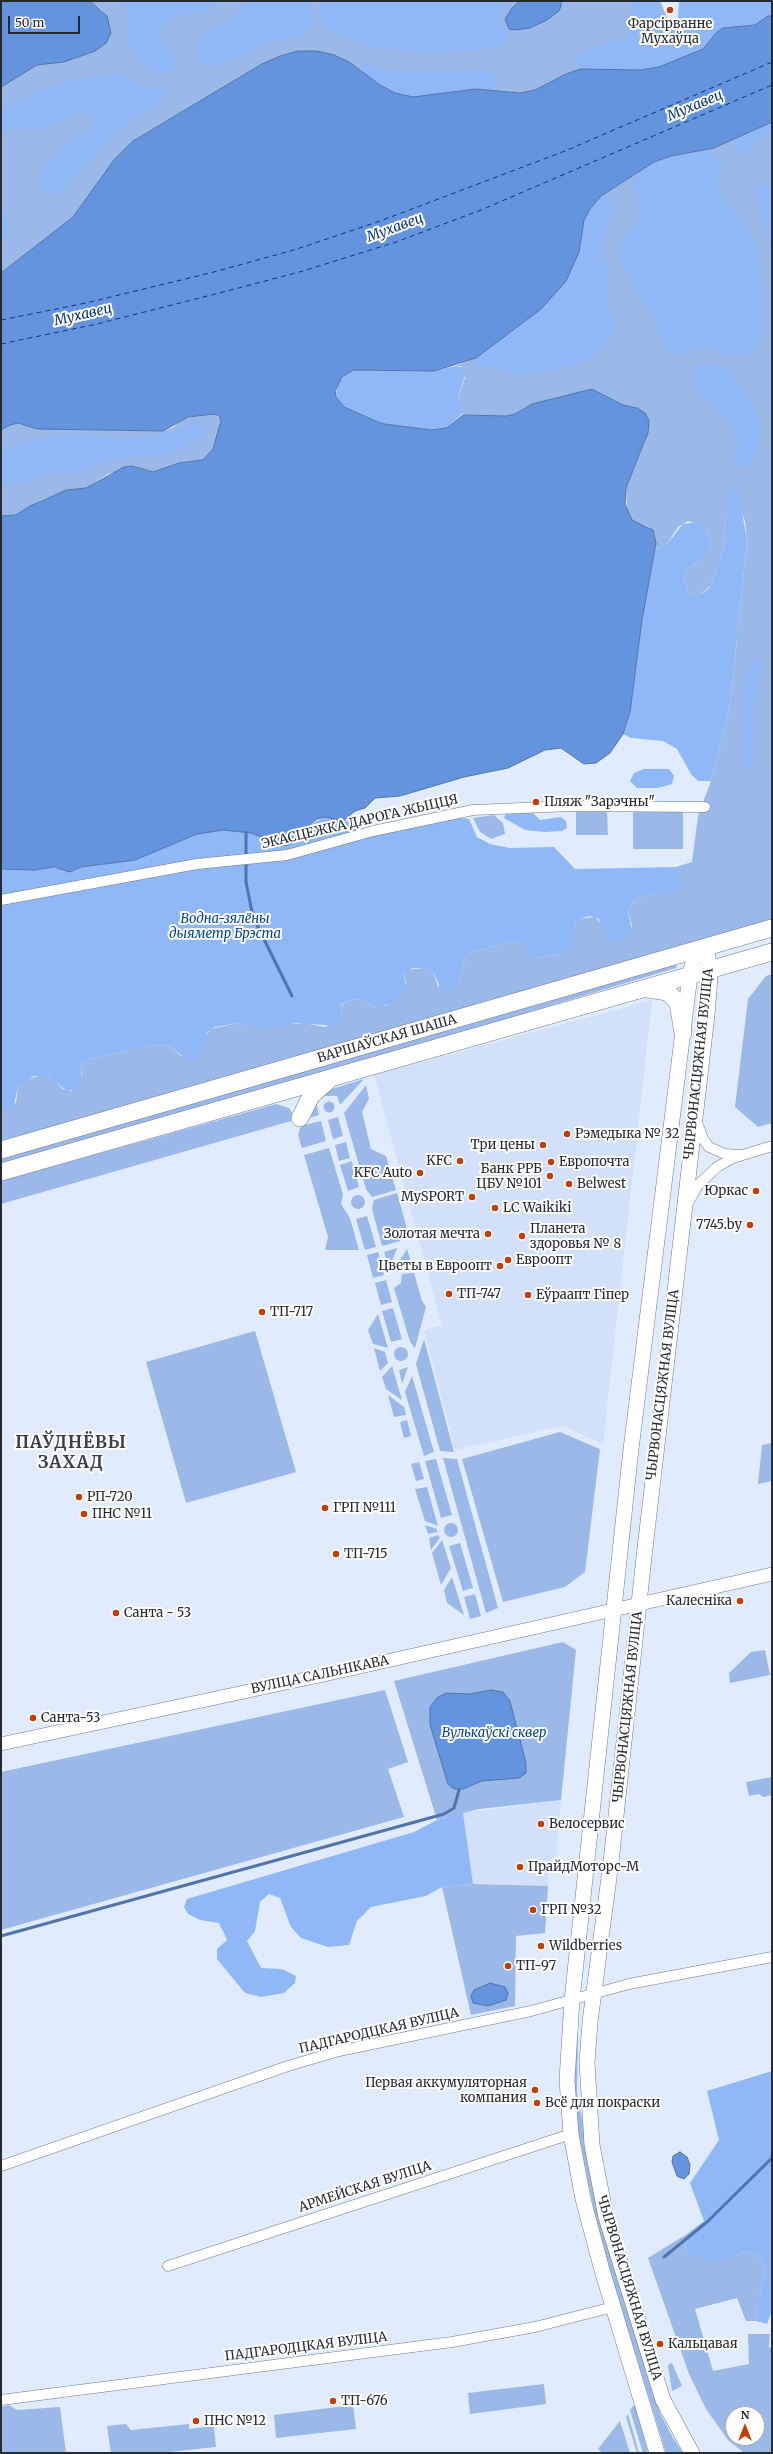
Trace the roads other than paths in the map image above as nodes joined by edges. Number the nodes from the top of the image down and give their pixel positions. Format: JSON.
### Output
{"nodes":[{"id":1,"x":705,"y":807,"type":"dead end"},
{"id":2,"x":1,"y":900,"type":"edge"},
{"id":3,"x":772,"y":928,"type":"edge"},
{"id":4,"x":702,"y":948,"type":"junction"},
{"id":5,"x":772,"y":952,"type":"edge"},
{"id":6,"x":710,"y":970,"type":"junction"},
{"id":7,"x":690,"y":975,"type":"junction"},
{"id":8,"x":645,"y":988,"type":"junction"},
{"id":9,"x":683,"y":1033,"type":"junction"},
{"id":10,"x":332,"y":1078,"type":"junction"},
{"id":11,"x":268,"y":1096,"type":"junction"},
{"id":12,"x":695,"y":1112,"type":"junction"},
{"id":13,"x":772,"y":1146,"type":"edge"},
{"id":14,"x":1,"y":1150,"type":"edge"},
{"id":15,"x":744,"y":1155,"type":"junction"},
{"id":16,"x":1,"y":1172,"type":"edge"},
{"id":17,"x":683,"y":1214,"type":"junction"},
{"id":18,"x":772,"y":1574,"type":"edge"},
{"id":19,"x":638,"y":1605,"type":"junction"},
{"id":20,"x":613,"y":1610,"type":"junction"},
{"id":21,"x":1,"y":1744,"type":"edge"},
{"id":22,"x":772,"y":1957,"type":"edge"},
{"id":23,"x":593,"y":1993,"type":"junction"},
{"id":24,"x":572,"y":2000,"type":"junction"},
{"id":25,"x":570,"y":2134,"type":"junction"},
{"id":26,"x":1,"y":2166,"type":"edge"},
{"id":27,"x":168,"y":2266,"type":"dead end"},
{"id":28,"x":613,"y":2307,"type":"junction"},
{"id":29,"x":1,"y":2400,"type":"edge"},
{"id":30,"x":657,"y":2453,"type":"edge"},
{"id":31,"x":692,"y":2453,"type":"edge"}],
"edges":[{"from":1,"to":2,"type":"street","name":"ЭКАСЦЕЖКА ДАРОГА ЖЫЦЦЯ"},
{"from":3,"to":4,"type":"highway","name":"ВАРШАЎСКАЯ ШАША"},
{"from":4,"to":6,"type":"main road","name":"ЧЫРВОНАСЦЯЖНАЯ ВУЛІЦА"},
{"from":4,"to":7,"type":"main road","name":"ЧЫРВОНАСЦЯЖНАЯ ВУЛІЦА"},
{"from":4,"to":14,"type":"highway","name":"ВАРШАЎСКАЯ ШАША"},
{"from":5,"to":6,"type":"highway","name":"ВАРШАЎСКАЯ ШАША"},
{"from":6,"to":7,"type":"highway","name":"ВАРШАЎСКАЯ ШАША"},
{"from":6,"to":12,"type":"main road","name":"ЧЫРВОНАСЦЯЖНАЯ ВУЛІЦА"},
{"from":7,"to":8,"type":"highway","name":"ВАРШАЎСКАЯ ШАША"},
{"from":7,"to":9,"type":"main road","name":"ЧЫРВОНАСЦЯЖНАЯ ВУЛІЦА"},
{"from":8,"to":9,"type":"highway"},
{"from":8,"to":10,"type":"highway","name":"ВАРШАЎСКАЯ ШАША"},
{"from":9,"to":20,"type":"main road","name":"ЧЫРВОНАСЦЯЖНАЯ ВУЛІЦА"},
{"from":10,"to":11,"type":"highway","name":"ВАРШАЎСКАЯ ШАША"},
{"from":10,"to":11,"type":"highway"},
{"from":11,"to":16,"type":"highway","name":"ВАРШАЎСКАЯ ШАША"},
{"from":12,"to":15,"type":"street"},
{"from":12,"to":17,"type":"main road","name":"ЧЫРВОНАСЦЯЖНАЯ ВУЛІЦА"},
{"from":13,"to":15,"type":"street"},
{"from":15,"to":17,"type":"street"},
{"from":17,"to":19,"type":"main road","name":"ЧЫРВОНАСЦЯЖНАЯ ВУЛІЦА"},
{"from":18,"to":19,"type":"street","name":"ВУЛІЦА САЛЬНІКАВА"},
{"from":19,"to":20,"type":"street","name":"ВУЛІЦА САЛЬНІКАВА"},
{"from":19,"to":23,"type":"main road","name":"ЧЫРВОНАСЦЯЖНАЯ ВУЛІЦА"},
{"from":20,"to":21,"type":"street","name":"ВУЛІЦА САЛЬНІКАВА"},
{"from":20,"to":24,"type":"main road","name":"ЧЫРВОНАСЦЯЖНАЯ ВУЛІЦА"},
{"from":22,"to":23,"type":"street","name":"ПАДГАРОДЦКАЯ ВУЛІЦА"},
{"from":23,"to":24,"type":"street","name":"ПАДГАРОДЦКАЯ ВУЛІЦА"},
{"from":23,"to":31,"type":"main road","name":"ЧЫРВОНАСЦЯЖНАЯ ВУЛІЦА"},
{"from":24,"to":25,"type":"main road","name":"ЧЫРВОНАСЦЯЖНАЯ ВУЛІЦА"},
{"from":24,"to":26,"type":"street","name":"ПАДГАРОДЦКАЯ ВУЛІЦА"},
{"from":25,"to":27,"type":"street","name":"АРМЕЙСКАЯ ВУЛІЦА"},
{"from":25,"to":28,"type":"main road","name":"ЧЫРВОНАСЦЯЖНАЯ ВУЛІЦА"},
{"from":28,"to":29,"type":"street","name":"ПАДГАРОДЦКАЯ ВУЛІЦА"},
{"from":28,"to":30,"type":"main road","name":"ЧЫРВОНАСЦЯЖНАЯ ВУЛІЦА"}]}
